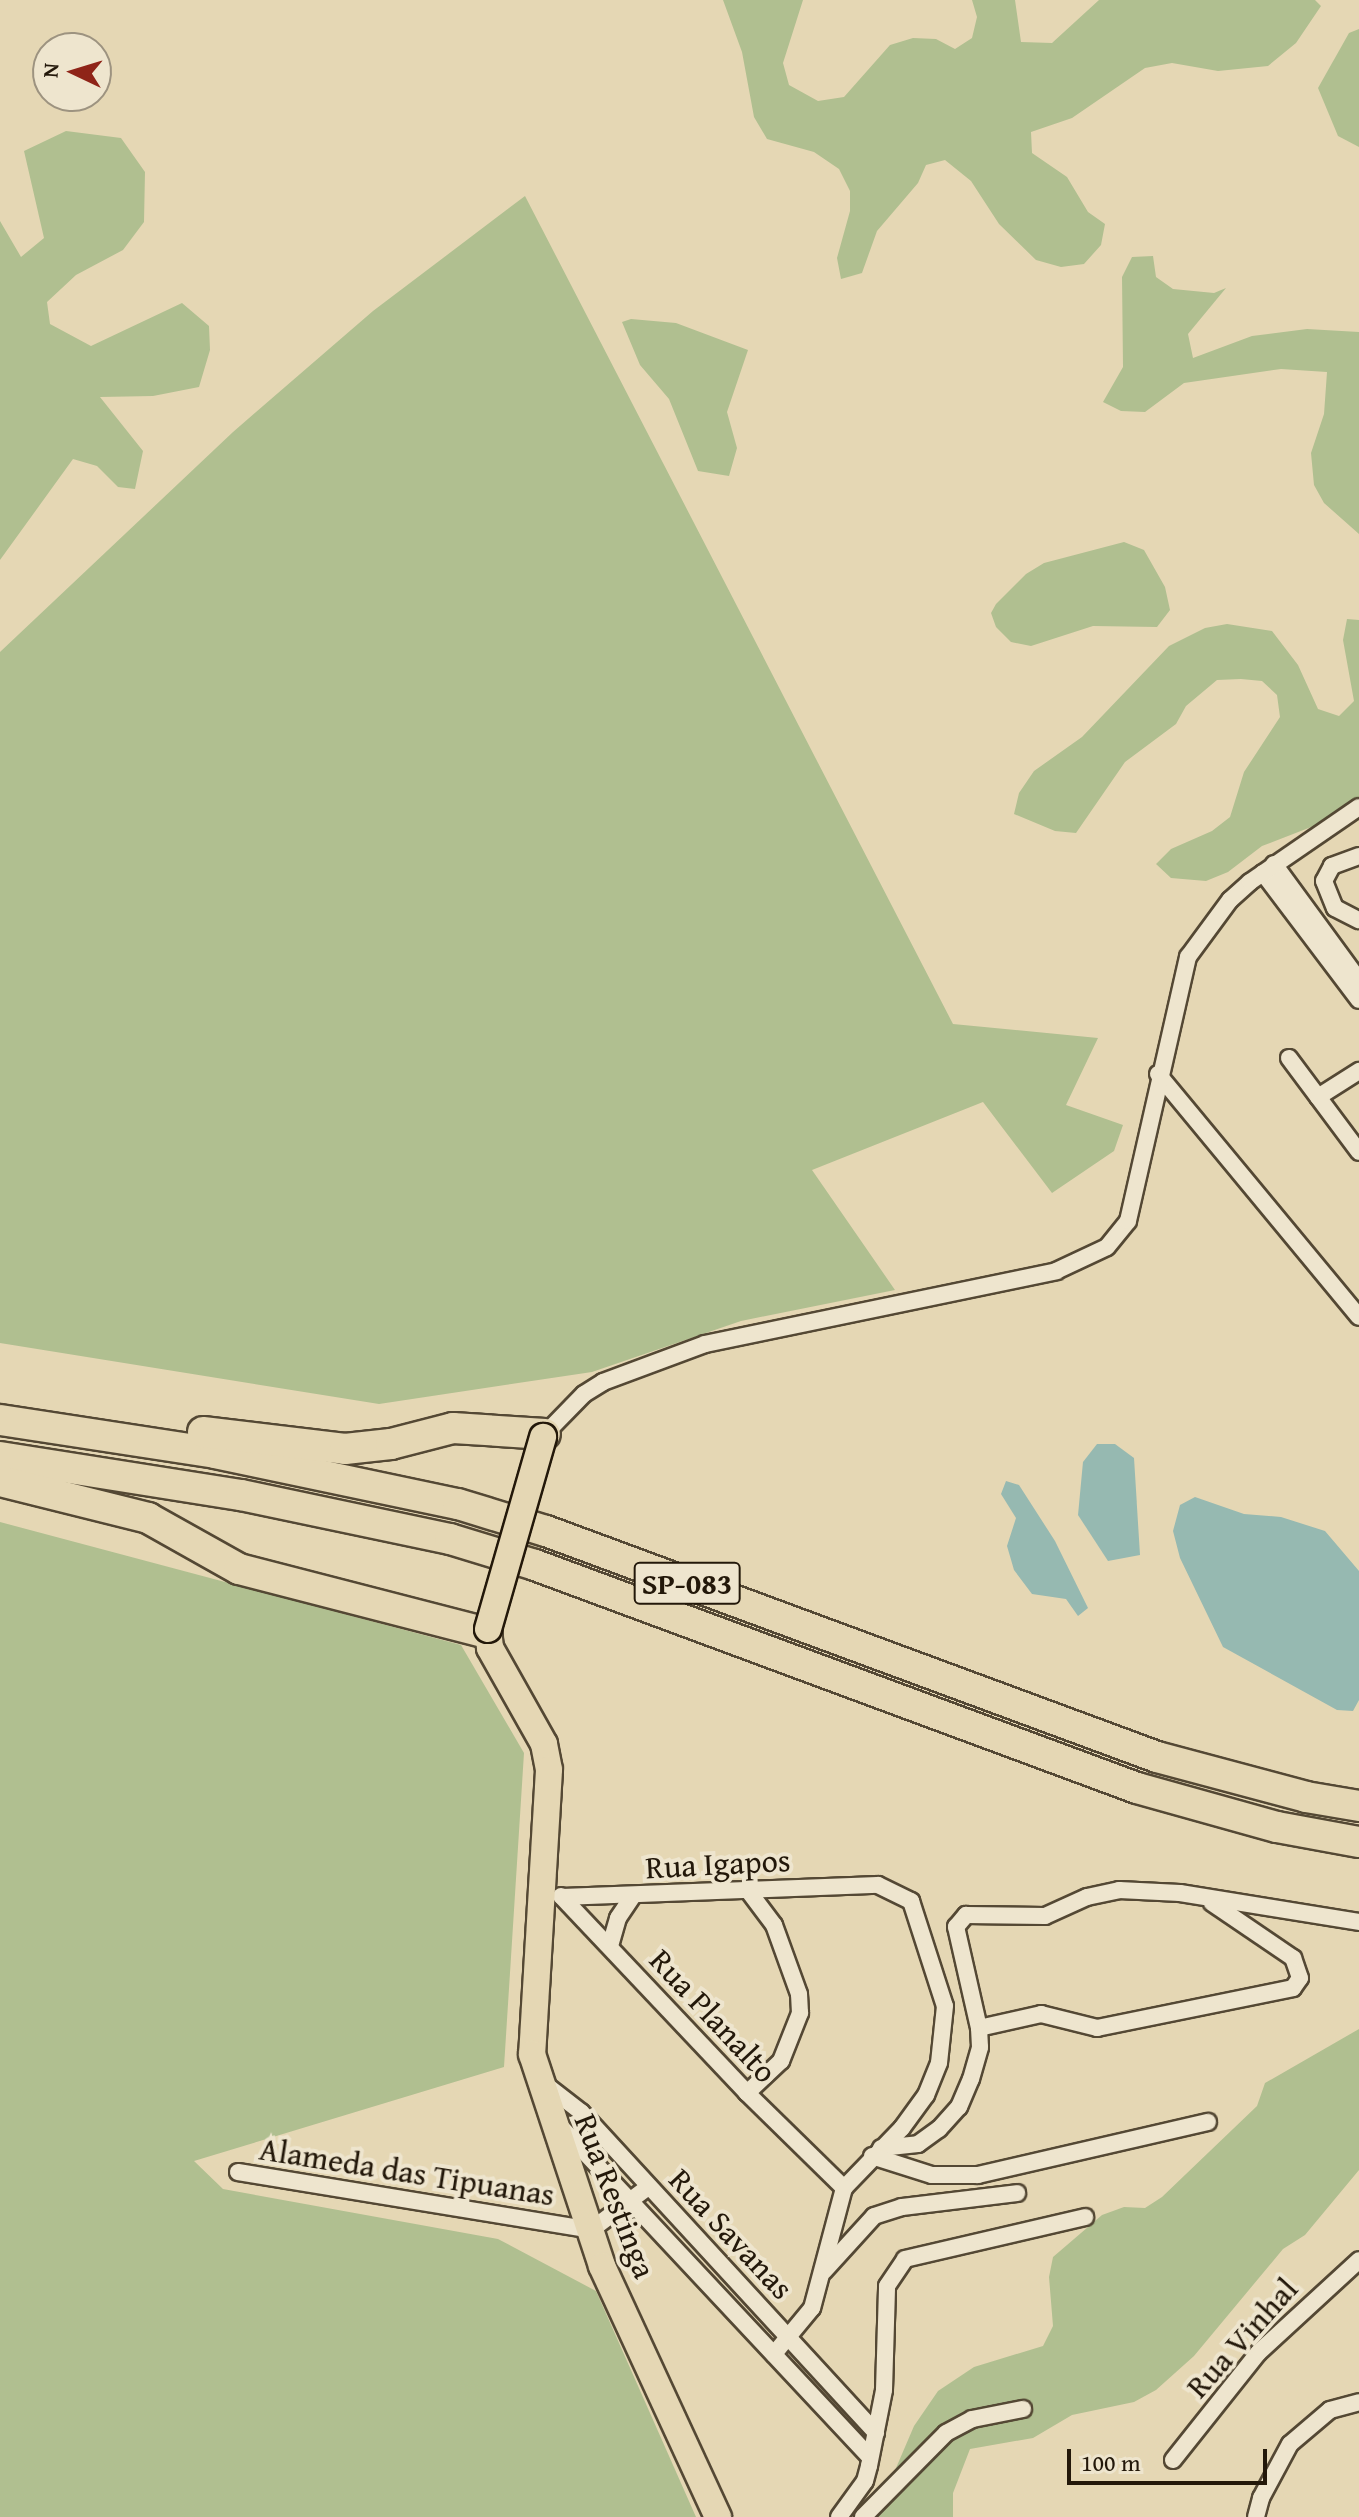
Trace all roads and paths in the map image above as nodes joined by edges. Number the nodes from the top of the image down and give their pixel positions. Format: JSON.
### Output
{"nodes":[{"id":1,"x":1357,"y":811,"type":"edge"},
{"id":2,"x":1359,"y":856,"type":"edge"},
{"id":3,"x":1269,"y":868,"type":"junction"},
{"id":4,"x":1359,"y":920,"type":"edge"},
{"id":5,"x":1359,"y":980,"type":"edge"},
{"id":6,"x":1359,"y":1000,"type":"edge"},
{"id":7,"x":1289,"y":1058,"type":"dead end"},
{"id":8,"x":1359,"y":1071,"type":"edge"},
{"id":9,"x":1158,"y":1074,"type":"junction"},
{"id":10,"x":1318,"y":1097,"type":"junction"},
{"id":11,"x":1359,"y":1152,"type":"edge"},
{"id":12,"x":1359,"y":1317,"type":"edge"},
{"id":13,"x":0,"y":1417,"type":"edge"},
{"id":14,"x":544,"y":1436,"type":"junction"},
{"id":15,"x":0,"y":1457,"type":"edge"},
{"id":16,"x":0,"y":1481,"type":"edge"},
{"id":17,"x":488,"y":1631,"type":"junction"},
{"id":18,"x":1359,"y":1806,"type":"edge"},
{"id":19,"x":1359,"y":1842,"type":"edge"},
{"id":20,"x":553,"y":1888,"type":"junction"},
{"id":21,"x":747,"y":1889,"type":"junction"},
{"id":22,"x":632,"y":1897,"type":"junction"},
{"id":23,"x":1205,"y":1899,"type":"junction"},
{"id":24,"x":1359,"y":1922,"type":"edge"},
{"id":25,"x":610,"y":1946,"type":"junction"},
{"id":26,"x":979,"y":2028,"type":"junction"},
{"id":27,"x":540,"y":2080,"type":"junction"},
{"id":28,"x":747,"y":2093,"type":"junction"},
{"id":29,"x":548,"y":2114,"type":"junction"},
{"id":30,"x":1208,"y":2122,"type":"dead end"},
{"id":31,"x":877,"y":2152,"type":"junction"},
{"id":32,"x":238,"y":2172,"type":"dead end"},
{"id":33,"x":648,"y":2187,"type":"junction"},
{"id":34,"x":844,"y":2188,"type":"junction"},
{"id":35,"x":1017,"y":2193,"type":"dead end"},
{"id":36,"x":628,"y":2202,"type":"junction"},
{"id":37,"x":1085,"y":2217,"type":"dead end"},
{"id":38,"x":591,"y":2230,"type":"junction"},
{"id":39,"x":1359,"y":2260,"type":"edge"},
{"id":40,"x":823,"y":2272,"type":"junction"},
{"id":41,"x":791,"y":2339,"type":"junction"},
{"id":42,"x":774,"y":2354,"type":"junction"},
{"id":43,"x":1359,"y":2402,"type":"edge"},
{"id":44,"x":1023,"y":2409,"type":"dead end"},
{"id":45,"x":876,"y":2433,"type":"junction"},
{"id":46,"x":870,"y":2457,"type":"junction"},
{"id":47,"x":1173,"y":2460,"type":"dead end"},
{"id":48,"x":718,"y":2517,"type":"edge"},
{"id":49,"x":839,"y":2517,"type":"edge"},
{"id":50,"x":863,"y":2517,"type":"edge"},
{"id":51,"x":1256,"y":2517,"type":"edge"}],
"edges":[{"from":1,"to":3,"type":"street"},
{"from":2,"to":4,"type":"street"},
{"from":3,"to":5,"type":"street"},
{"from":3,"to":6,"type":"street"},
{"from":3,"to":9,"type":"street"},
{"from":7,"to":10,"type":"street"},
{"from":8,"to":10,"type":"street"},
{"from":9,"to":12,"type":"street"},
{"from":9,"to":14,"type":"street"},
{"from":10,"to":11,"type":"street"},
{"from":13,"to":14,"type":"highway"},
{"from":13,"to":18,"type":"highway","number":"SP-083"},
{"from":14,"to":17,"type":"main road","bridge":true},
{"from":15,"to":19,"type":"highway","number":"SP-083"},
{"from":16,"to":17,"type":"highway"},
{"from":17,"to":20,"type":"main road","name":"Rua Restinga"},
{"from":20,"to":22,"type":"street","name":"Rua Igapos"},
{"from":20,"to":25,"type":"street","name":"Rua Planalto"},
{"from":20,"to":27,"type":"main road","name":"Rua Restinga"},
{"from":21,"to":22,"type":"street","name":"Rua Igapos"},
{"from":21,"to":28,"type":"street"},
{"from":21,"to":31,"type":"street","name":"Rua Igapos"},
{"from":22,"to":25,"type":"street"},
{"from":23,"to":24,"type":"street"},
{"from":23,"to":26,"type":"street"},
{"from":23,"to":26,"type":"street"},
{"from":25,"to":28,"type":"street","name":"Rua Planalto"},
{"from":26,"to":31,"type":"street"},
{"from":27,"to":29,"type":"main road","name":"Rua Restinga"},
{"from":27,"to":33,"type":"street","name":"Rua Savanas"},
{"from":28,"to":34,"type":"street","name":"Rua Planalto"},
{"from":29,"to":36,"type":"street","name":"Rua Savanas"},
{"from":29,"to":38,"type":"main road","name":"Rua Restinga"},
{"from":30,"to":31,"type":"street"},
{"from":31,"to":34,"type":"street"},
{"from":32,"to":38,"type":"street","name":"Alameda das Tipuanas"},
{"from":33,"to":36,"type":"street","name":"Alameda das Tipuanas"},
{"from":33,"to":41,"type":"street","name":"Rua Savanas"},
{"from":34,"to":40,"type":"street"},
{"from":35,"to":40,"type":"street"},
{"from":36,"to":38,"type":"street","name":"Alameda das Tipuanas"},
{"from":36,"to":42,"type":"street","name":"Rua Savanas"},
{"from":37,"to":45,"type":"street"},
{"from":38,"to":48,"type":"main road","name":"Rua Restinga"},
{"from":39,"to":47,"type":"street","name":"Rua Vinhal"},
{"from":40,"to":41,"type":"street"},
{"from":41,"to":42,"type":"street"},
{"from":41,"to":45,"type":"street","name":"Rua Savanas"},
{"from":42,"to":46,"type":"street","name":"Rua Savanas"},
{"from":43,"to":51,"type":"street"},
{"from":44,"to":50,"type":"street"},
{"from":45,"to":46,"type":"street"},
{"from":46,"to":49,"type":"street"}]}
